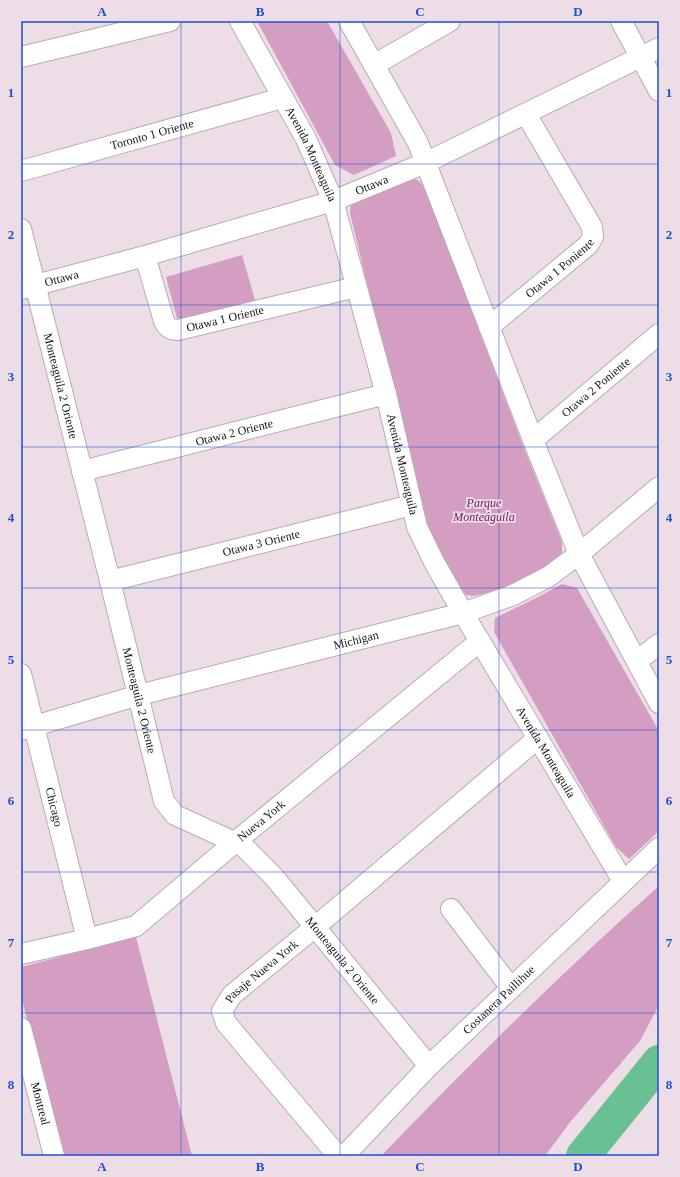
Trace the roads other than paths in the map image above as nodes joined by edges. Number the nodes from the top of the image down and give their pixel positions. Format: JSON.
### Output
{"nodes":[{"id":1,"x":170,"y":21,"type":"edge"},
{"id":2,"x":240,"y":21,"type":"edge"},
{"id":3,"x":349,"y":21,"type":"edge"},
{"id":4,"x":450,"y":21,"type":"edge"},
{"id":5,"x":622,"y":21,"type":"edge"},
{"id":6,"x":659,"y":48,"type":"edge"},
{"id":7,"x":21,"y":56,"type":"edge"},
{"id":8,"x":641,"y":57,"type":"junction"},
{"id":9,"x":374,"y":65,"type":"junction"},
{"id":10,"x":659,"y":91,"type":"edge"},
{"id":11,"x":282,"y":98,"type":"junction"},
{"id":12,"x":526,"y":114,"type":"junction"},
{"id":13,"x":425,"y":163,"type":"junction"},
{"id":14,"x":21,"y":171,"type":"edge"},
{"id":15,"x":333,"y":201,"type":"junction"},
{"id":16,"x":21,"y":230,"type":"edge"},
{"id":17,"x":145,"y":256,"type":"junction"},
{"id":18,"x":28,"y":287,"type":"edge"},
{"id":19,"x":356,"y":287,"type":"junction"},
{"id":20,"x":489,"y":327,"type":"junction"},
{"id":21,"x":659,"y":334,"type":"edge"},
{"id":22,"x":386,"y":394,"type":"junction"},
{"id":23,"x":533,"y":440,"type":"junction"},
{"id":24,"x":82,"y":471,"type":"junction"},
{"id":25,"x":659,"y":487,"type":"edge"},
{"id":26,"x":412,"y":505,"type":"junction"},
{"id":27,"x":579,"y":554,"type":"junction"},
{"id":28,"x":110,"y":581,"type":"junction"},
{"id":29,"x":463,"y":613,"type":"junction"},
{"id":30,"x":480,"y":641,"type":"junction"},
{"id":31,"x":659,"y":644,"type":"edge"},
{"id":32,"x":637,"y":661,"type":"junction"},
{"id":33,"x":21,"y":674,"type":"edge"},
{"id":34,"x":139,"y":695,"type":"junction"},
{"id":35,"x":659,"y":703,"type":"edge"},
{"id":36,"x":27,"y":728,"type":"edge"},
{"id":37,"x":538,"y":738,"type":"junction"},
{"id":38,"x":234,"y":843,"type":"junction"},
{"id":39,"x":659,"y":848,"type":"edge"},
{"id":40,"x":623,"y":881,"type":"junction"},
{"id":41,"x":451,"y":909,"type":"dead end"},
{"id":42,"x":316,"y":928,"type":"junction"},
{"id":43,"x":87,"y":939,"type":"junction"},
{"id":44,"x":21,"y":954,"type":"edge"},
{"id":45,"x":511,"y":988,"type":"junction"},
{"id":46,"x":21,"y":1028,"type":"edge"},
{"id":47,"x":429,"y":1066,"type":"junction"},
{"id":48,"x":54,"y":1156,"type":"edge"},
{"id":49,"x":338,"y":1156,"type":"edge"},
{"id":50,"x":344,"y":1156,"type":"edge"}],
"edges":[{"from":1,"to":7,"type":"street"},
{"from":2,"to":11,"type":"street","name":"Avenida Monteaguila"},
{"from":3,"to":9,"type":"street"},
{"from":4,"to":9,"type":"street"},
{"from":5,"to":8,"type":"street"},
{"from":6,"to":8,"type":"street","name":"Ottawa"},
{"from":8,"to":10,"type":"street"},
{"from":8,"to":12,"type":"street","name":"Ottawa"},
{"from":9,"to":13,"type":"street"},
{"from":11,"to":14,"type":"street","name":"Toronto 1 Oriente"},
{"from":11,"to":15,"type":"street","name":"Avenida Monteaguila"},
{"from":12,"to":13,"type":"street","name":"Ottawa"},
{"from":12,"to":20,"type":"street","name":"Otawa 1 Poniente"},
{"from":13,"to":15,"type":"street","name":"Ottawa"},
{"from":13,"to":20,"type":"street"},
{"from":15,"to":17,"type":"street","name":"Ottawa"},
{"from":15,"to":19,"type":"street","name":"Avenida Monteaguila"},
{"from":16,"to":18,"type":"street","name":"Monteaguila 2 Oriente"},
{"from":17,"to":18,"type":"street","name":"Ottawa"},
{"from":17,"to":19,"type":"street","name":"Otawa 1 Oriente"},
{"from":18,"to":24,"type":"street","name":"Monteaguila 2 Oriente"},
{"from":19,"to":22,"type":"street","name":"Avenida Monteaguila"},
{"from":20,"to":23,"type":"street"},
{"from":21,"to":23,"type":"street","name":"Otawa 2 Poniente"},
{"from":22,"to":24,"type":"street","name":"Otawa 2 Oriente"},
{"from":22,"to":26,"type":"street","name":"Avenida Monteaguila"},
{"from":23,"to":27,"type":"street"},
{"from":24,"to":28,"type":"street","name":"Monteaguila 2 Oriente"},
{"from":25,"to":27,"type":"street","name":"Michigan"},
{"from":26,"to":28,"type":"street","name":"Otawa 3 Oriente"},
{"from":26,"to":29,"type":"street","name":"Avenida Monteaguila"},
{"from":27,"to":29,"type":"street","name":"Michigan"},
{"from":27,"to":32,"type":"street"},
{"from":28,"to":34,"type":"street","name":"Monteaguila 2 Oriente"},
{"from":29,"to":30,"type":"street","name":"Avenida Monteaguila"},
{"from":29,"to":34,"type":"street","name":"Michigan"},
{"from":30,"to":37,"type":"street","name":"Avenida Monteaguila"},
{"from":30,"to":38,"type":"street","name":"Nueva York"},
{"from":31,"to":32,"type":"street"},
{"from":32,"to":35,"type":"street"},
{"from":33,"to":36,"type":"street","name":"Chicago"},
{"from":34,"to":36,"type":"street","name":"Michigan"},
{"from":34,"to":38,"type":"street","name":"Monteaguila 2 Oriente"},
{"from":36,"to":43,"type":"street","name":"Chicago"},
{"from":37,"to":40,"type":"street","name":"Avenida Monteaguila"},
{"from":37,"to":42,"type":"street","name":"Pasaje Nueva York"},
{"from":38,"to":42,"type":"street","name":"Monteaguila 2 Oriente"},
{"from":38,"to":43,"type":"street","name":"Nueva York"},
{"from":39,"to":40,"type":"street","name":"Costanera Paillihue"},
{"from":40,"to":45,"type":"street","name":"Costanera Paillihue"},
{"from":41,"to":45,"type":"street"},
{"from":42,"to":47,"type":"street","name":"Monteaguila 2 Oriente"},
{"from":42,"to":49,"type":"street","name":"Pasaje Nueva York"},
{"from":43,"to":44,"type":"street","name":"Nueva York"},
{"from":45,"to":47,"type":"street","name":"Costanera Paillihue"},
{"from":46,"to":48,"type":"street","name":"Montreal"},
{"from":47,"to":50,"type":"street","name":"Costanera Paillihue"}]}
